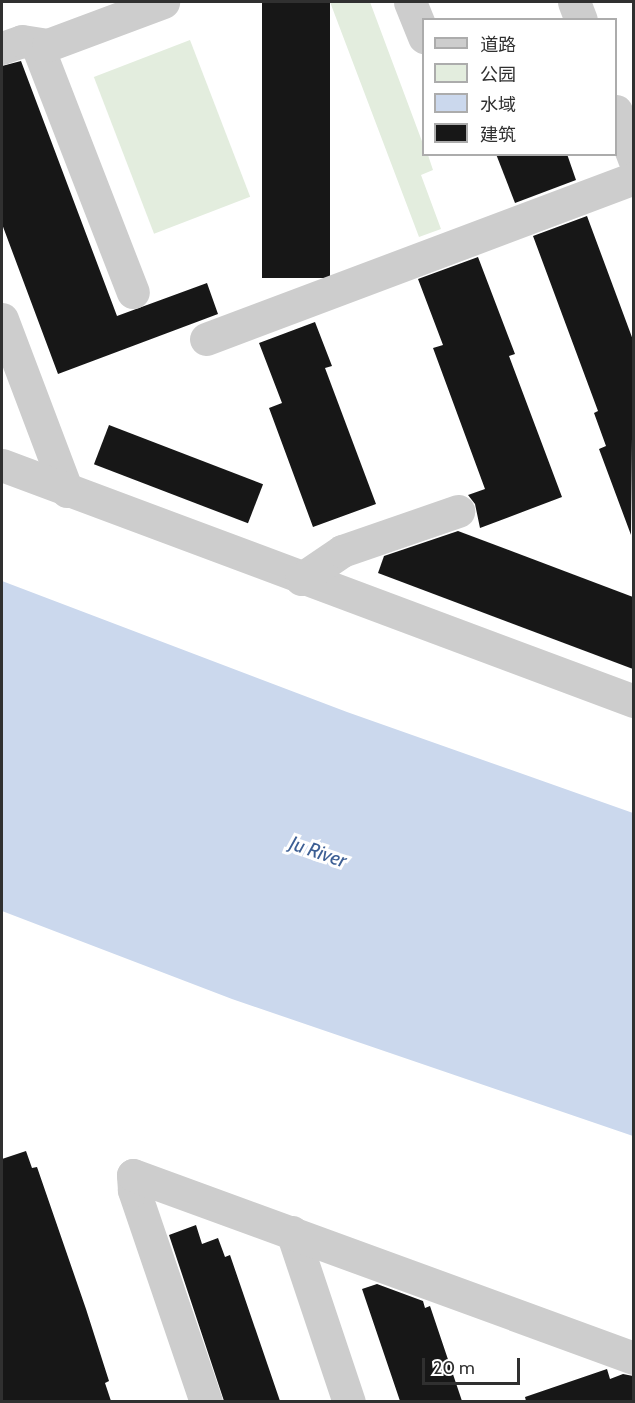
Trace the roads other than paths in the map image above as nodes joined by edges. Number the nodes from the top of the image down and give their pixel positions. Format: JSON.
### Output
{"nodes":[{"id":1,"x":163,"y":2,"type":"edge"},
{"id":2,"x":410,"y":2,"type":"edge"},
{"id":3,"x":574,"y":2,"type":"edge"},
{"id":4,"x":580,"y":18,"type":"edge"},
{"id":5,"x":422,"y":34,"type":"edge"},
{"id":6,"x":37,"y":45,"type":"junction"},
{"id":7,"x":2,"y":48,"type":"edge"},
{"id":8,"x":617,"y":116,"type":"edge"},
{"id":9,"x":633,"y":159,"type":"edge"},
{"id":10,"x":633,"y":178,"type":"edge"},
{"id":11,"x":133,"y":292,"type":"dead end"},
{"id":12,"x":2,"y":319,"type":"edge"},
{"id":13,"x":206,"y":339,"type":"dead end"},
{"id":14,"x":2,"y":465,"type":"edge"},
{"id":15,"x":67,"y":491,"type":"junction"},
{"id":16,"x":458,"y":511,"type":"dead end"},
{"id":17,"x":301,"y":579,"type":"junction"},
{"id":18,"x":633,"y":701,"type":"edge"},
{"id":19,"x":291,"y":1232,"type":"junction"},
{"id":20,"x":633,"y":1358,"type":"edge"},
{"id":21,"x":206,"y":1401,"type":"edge"},
{"id":22,"x":349,"y":1401,"type":"edge"}],
"edges":[{"from":1,"to":6,"type":"street"},
{"from":2,"to":5,"type":"street"},
{"from":3,"to":4,"type":"street"},
{"from":6,"to":7,"type":"street"},
{"from":6,"to":11,"type":"street"},
{"from":8,"to":9,"type":"street"},
{"from":10,"to":13,"type":"street"},
{"from":12,"to":15,"type":"street"},
{"from":14,"to":15,"type":"street"},
{"from":15,"to":17,"type":"street"},
{"from":16,"to":17,"type":"street"},
{"from":17,"to":18,"type":"street"},
{"from":19,"to":20,"type":"street"},
{"from":19,"to":21,"type":"street"},
{"from":19,"to":22,"type":"street"}]}
